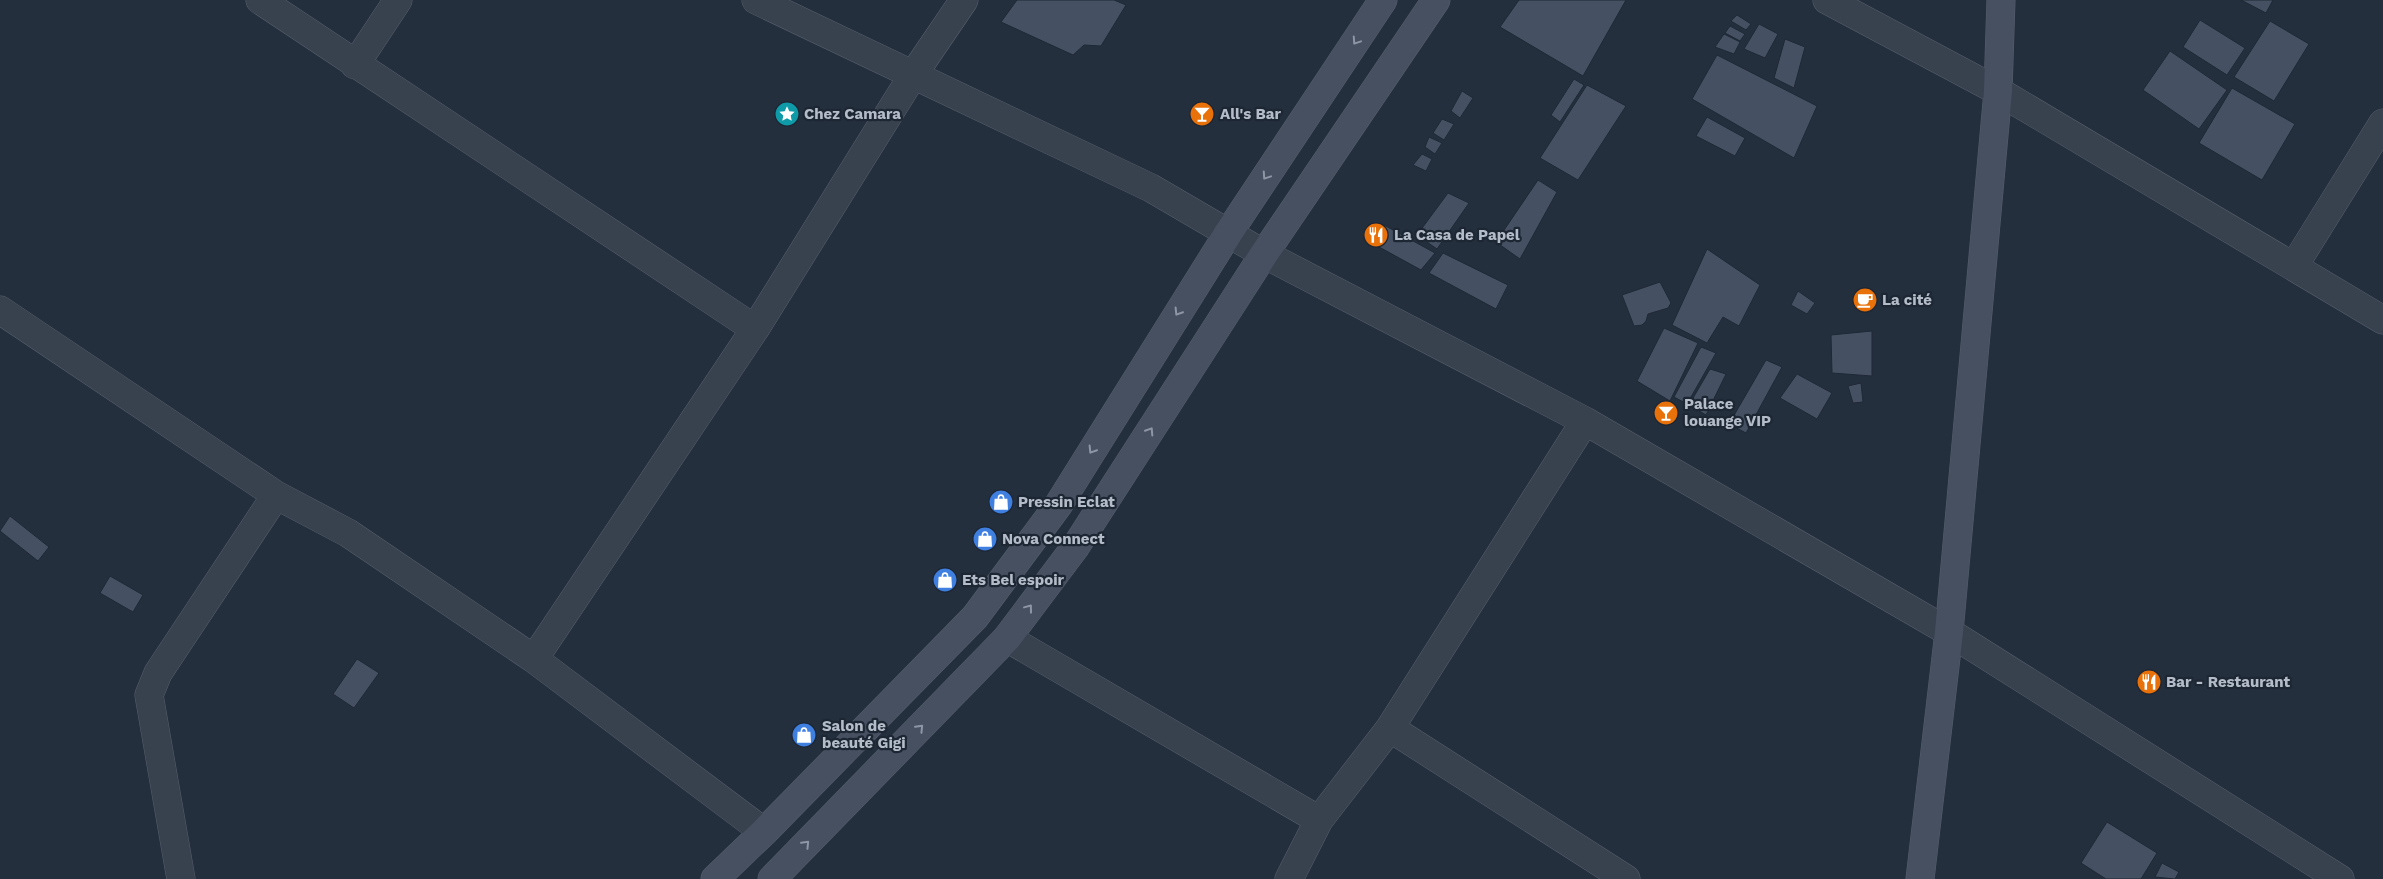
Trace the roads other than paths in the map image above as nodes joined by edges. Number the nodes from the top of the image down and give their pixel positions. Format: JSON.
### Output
{"nodes":[{"id":1,"x":260,"y":0,"type":"edge"},
{"id":2,"x":398,"y":0,"type":"edge"},
{"id":3,"x":756,"y":0,"type":"edge"},
{"id":4,"x":964,"y":0,"type":"edge"},
{"id":5,"x":1383,"y":0,"type":"edge"},
{"id":6,"x":1436,"y":0,"type":"edge"},
{"id":7,"x":1827,"y":0,"type":"edge"},
{"id":8,"x":2001,"y":0,"type":"edge"},
{"id":9,"x":355,"y":65,"type":"junction"},
{"id":10,"x":913,"y":75,"type":"junction"},
{"id":11,"x":1998,"y":91,"type":"junction"},
{"id":12,"x":2383,"y":123,"type":"edge"},
{"id":13,"x":1228,"y":232,"type":"junction"},
{"id":14,"x":1264,"y":254,"type":"junction"},
{"id":15,"x":2294,"y":266,"type":"junction"},
{"id":16,"x":0,"y":310,"type":"edge"},
{"id":17,"x":2383,"y":320,"type":"edge"},
{"id":18,"x":755,"y":329,"type":"junction"},
{"id":19,"x":1585,"y":421,"type":"junction"},
{"id":20,"x":276,"y":495,"type":"junction"},
{"id":21,"x":1949,"y":632,"type":"junction"},
{"id":22,"x":1007,"y":638,"type":"junction"},
{"id":23,"x":534,"y":659,"type":"junction"},
{"id":24,"x":1390,"y":728,"type":"junction"},
{"id":25,"x":1320,"y":820,"type":"junction"},
{"id":26,"x":764,"y":832,"type":"junction"},
{"id":27,"x":181,"y":879,"type":"edge"},
{"id":28,"x":715,"y":879,"type":"edge"},
{"id":29,"x":772,"y":879,"type":"edge"},
{"id":30,"x":1289,"y":879,"type":"edge"},
{"id":31,"x":1626,"y":879,"type":"edge"},
{"id":32,"x":1920,"y":879,"type":"edge"},
{"id":33,"x":2340,"y":879,"type":"edge"}],
"edges":[{"from":1,"to":9,"type":"street"},
{"from":2,"to":9,"type":"street"},
{"from":3,"to":10,"type":"street"},
{"from":4,"to":10,"type":"street"},
{"from":5,"to":13,"type":"main road","one_way":true},
{"from":6,"to":14,"type":"main road"},
{"from":7,"to":11,"type":"street"},
{"from":8,"to":11,"type":"main road"},
{"from":9,"to":18,"type":"street"},
{"from":10,"to":13,"type":"street"},
{"from":10,"to":18,"type":"street"},
{"from":11,"to":15,"type":"street"},
{"from":11,"to":21,"type":"main road"},
{"from":12,"to":15,"type":"street"},
{"from":13,"to":14,"type":"street"},
{"from":13,"to":26,"type":"main road","one_way":true},
{"from":14,"to":19,"type":"street"},
{"from":22,"to":14,"type":"main road","one_way":true},
{"from":15,"to":17,"type":"street"},
{"from":16,"to":20,"type":"street"},
{"from":18,"to":23,"type":"street"},
{"from":19,"to":21,"type":"street"},
{"from":19,"to":24,"type":"street"},
{"from":20,"to":23,"type":"street"},
{"from":20,"to":27,"type":"street"},
{"from":21,"to":32,"type":"main road"},
{"from":21,"to":33,"type":"street"},
{"from":22,"to":25,"type":"street"},
{"from":29,"to":22,"type":"main road","one_way":true},
{"from":23,"to":26,"type":"street"},
{"from":24,"to":25,"type":"street"},
{"from":24,"to":31,"type":"street"},
{"from":25,"to":30,"type":"street"},
{"from":26,"to":28,"type":"main road"}]}
